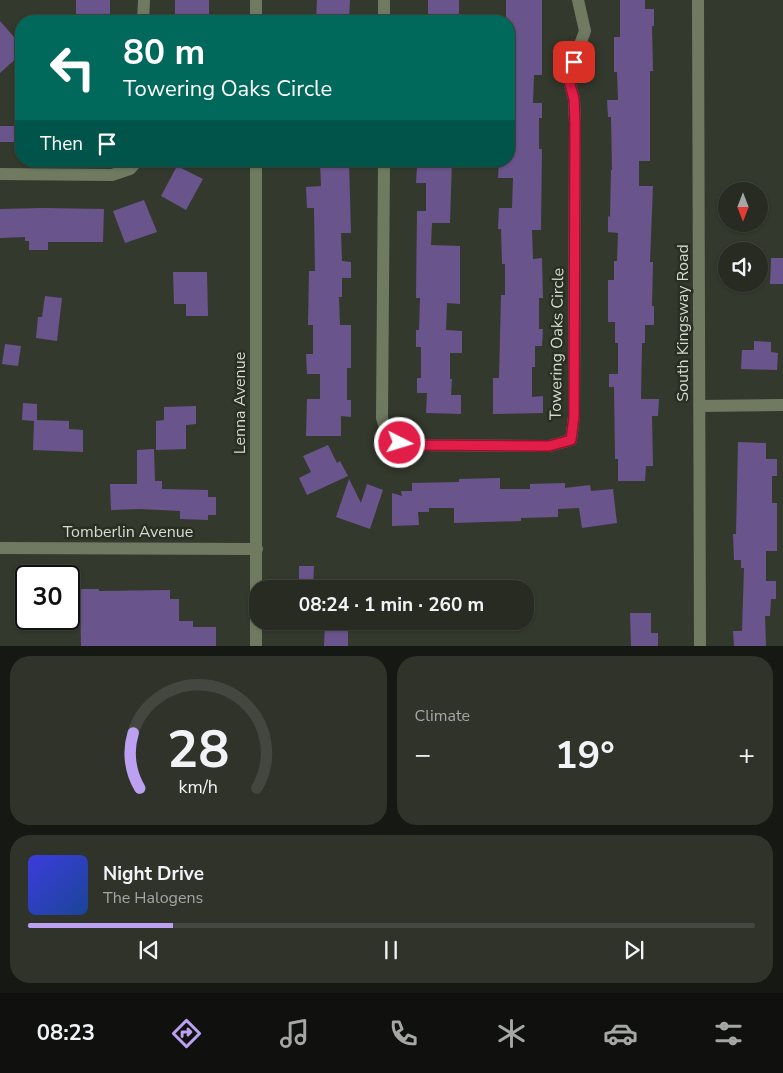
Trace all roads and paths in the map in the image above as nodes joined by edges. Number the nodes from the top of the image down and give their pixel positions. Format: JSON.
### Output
{"nodes":[{"id":1,"x":144,"y":0,"type":"edge"},
{"id":2,"x":256,"y":0,"type":"edge"},
{"id":3,"x":384,"y":0,"type":"edge"},
{"id":4,"x":578,"y":0,"type":"edge"},
{"id":5,"x":698,"y":0,"type":"edge"},
{"id":6,"x":144,"y":15,"type":"edge"},
{"id":7,"x":256,"y":15,"type":"edge"},
{"id":8,"x":384,"y":15,"type":"edge"},
{"id":9,"x":132,"y":167,"type":"edge"},
{"id":10,"x":256,"y":167,"type":"edge"},
{"id":11,"x":384,"y":167,"type":"edge"},
{"id":12,"x":0,"y":174,"type":"edge"},
{"id":13,"x":783,"y":405,"type":"edge"},
{"id":14,"x":699,"y":406,"type":"junction"},
{"id":15,"x":0,"y":548,"type":"edge"},
{"id":16,"x":257,"y":549,"type":"junction"},
{"id":17,"x":256,"y":646,"type":"edge"},
{"id":18,"x":700,"y":646,"type":"edge"}],
"edges":[{"from":1,"to":6,"type":"street"},
{"from":2,"to":7,"type":"street"},
{"from":3,"to":8,"type":"street"},
{"from":4,"to":11,"type":"street","name":"Towering Oaks Circle"},
{"from":5,"to":14,"type":"street","name":"South Kingsway Road"},
{"from":9,"to":12,"type":"street"},
{"from":10,"to":16,"type":"street","name":"Lenna Avenue"},
{"from":13,"to":14,"type":"street"},
{"from":14,"to":18,"type":"street","name":"South Kingsway Road"},
{"from":15,"to":16,"type":"street","name":"Tomberlin Avenue"},
{"from":16,"to":17,"type":"street","name":"Lenna Avenue"}]}
